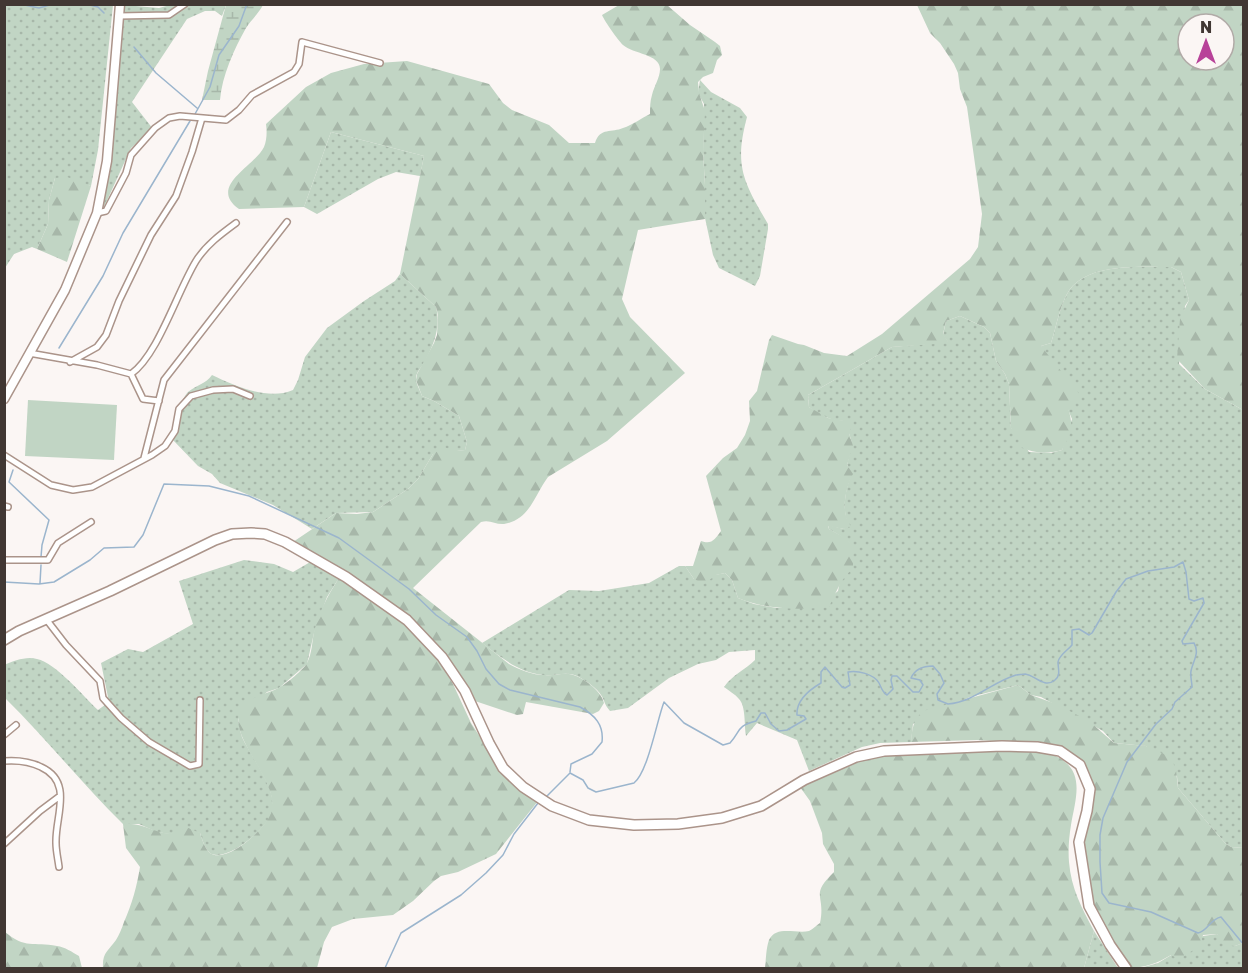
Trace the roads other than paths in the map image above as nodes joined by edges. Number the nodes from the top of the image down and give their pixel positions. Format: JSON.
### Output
{"nodes":[{"id":1,"x":120,"y":4,"type":"edge"},
{"id":2,"x":185,"y":4,"type":"edge"},
{"id":3,"x":119,"y":16,"type":"junction"},
{"id":4,"x":380,"y":63,"type":"dead end"},
{"id":5,"x":202,"y":118,"type":"junction"},
{"id":6,"x":97,"y":213,"type":"junction"},
{"id":7,"x":287,"y":222,"type":"dead end"},
{"id":8,"x":236,"y":223,"type":"dead end"},
{"id":9,"x":29,"y":353,"type":"junction"},
{"id":10,"x":69,"y":362,"type":"junction"},
{"id":11,"x":130,"y":374,"type":"junction"},
{"id":12,"x":250,"y":396,"type":"dead end"},
{"id":13,"x":4,"y":399,"type":"edge"},
{"id":14,"x":159,"y":401,"type":"junction"},
{"id":15,"x":4,"y":454,"type":"edge"},
{"id":16,"x":144,"y":458,"type":"junction"},
{"id":17,"x":92,"y":522,"type":"dead end"},
{"id":18,"x":4,"y":560,"type":"edge"},
{"id":19,"x":46,"y":619,"type":"junction"},
{"id":20,"x":4,"y":640,"type":"edge"},
{"id":21,"x":200,"y":700,"type":"dead end"},
{"id":22,"x":16,"y":725,"type":"dead end"},
{"id":23,"x":4,"y":735,"type":"edge"},
{"id":24,"x":4,"y":761,"type":"edge"},
{"id":25,"x":60,"y":796,"type":"junction"},
{"id":26,"x":4,"y":844,"type":"edge"},
{"id":27,"x":59,"y":867,"type":"dead end"},
{"id":28,"x":1126,"y":969,"type":"edge"}],
"edges":[{"from":1,"to":3,"type":"main road"},
{"from":2,"to":3,"type":"street"},
{"from":3,"to":6,"type":"main road"},
{"from":4,"to":5,"type":"street"},
{"from":5,"to":6,"type":"street"},
{"from":5,"to":10,"type":"street"},
{"from":6,"to":9,"type":"main road"},
{"from":7,"to":14,"type":"street"},
{"from":8,"to":11,"type":"street"},
{"from":9,"to":10,"type":"street"},
{"from":9,"to":13,"type":"main road"},
{"from":10,"to":11,"type":"street"},
{"from":11,"to":14,"type":"street"},
{"from":12,"to":16,"type":"street"},
{"from":14,"to":16,"type":"street"},
{"from":15,"to":16,"type":"street"},
{"from":17,"to":18,"type":"street"},
{"from":19,"to":20,"type":"main road"},
{"from":19,"to":21,"type":"street"},
{"from":19,"to":28,"type":"main road"},
{"from":22,"to":23,"type":"street"},
{"from":24,"to":25,"type":"street"},
{"from":25,"to":26,"type":"street"},
{"from":25,"to":27,"type":"street"}]}
